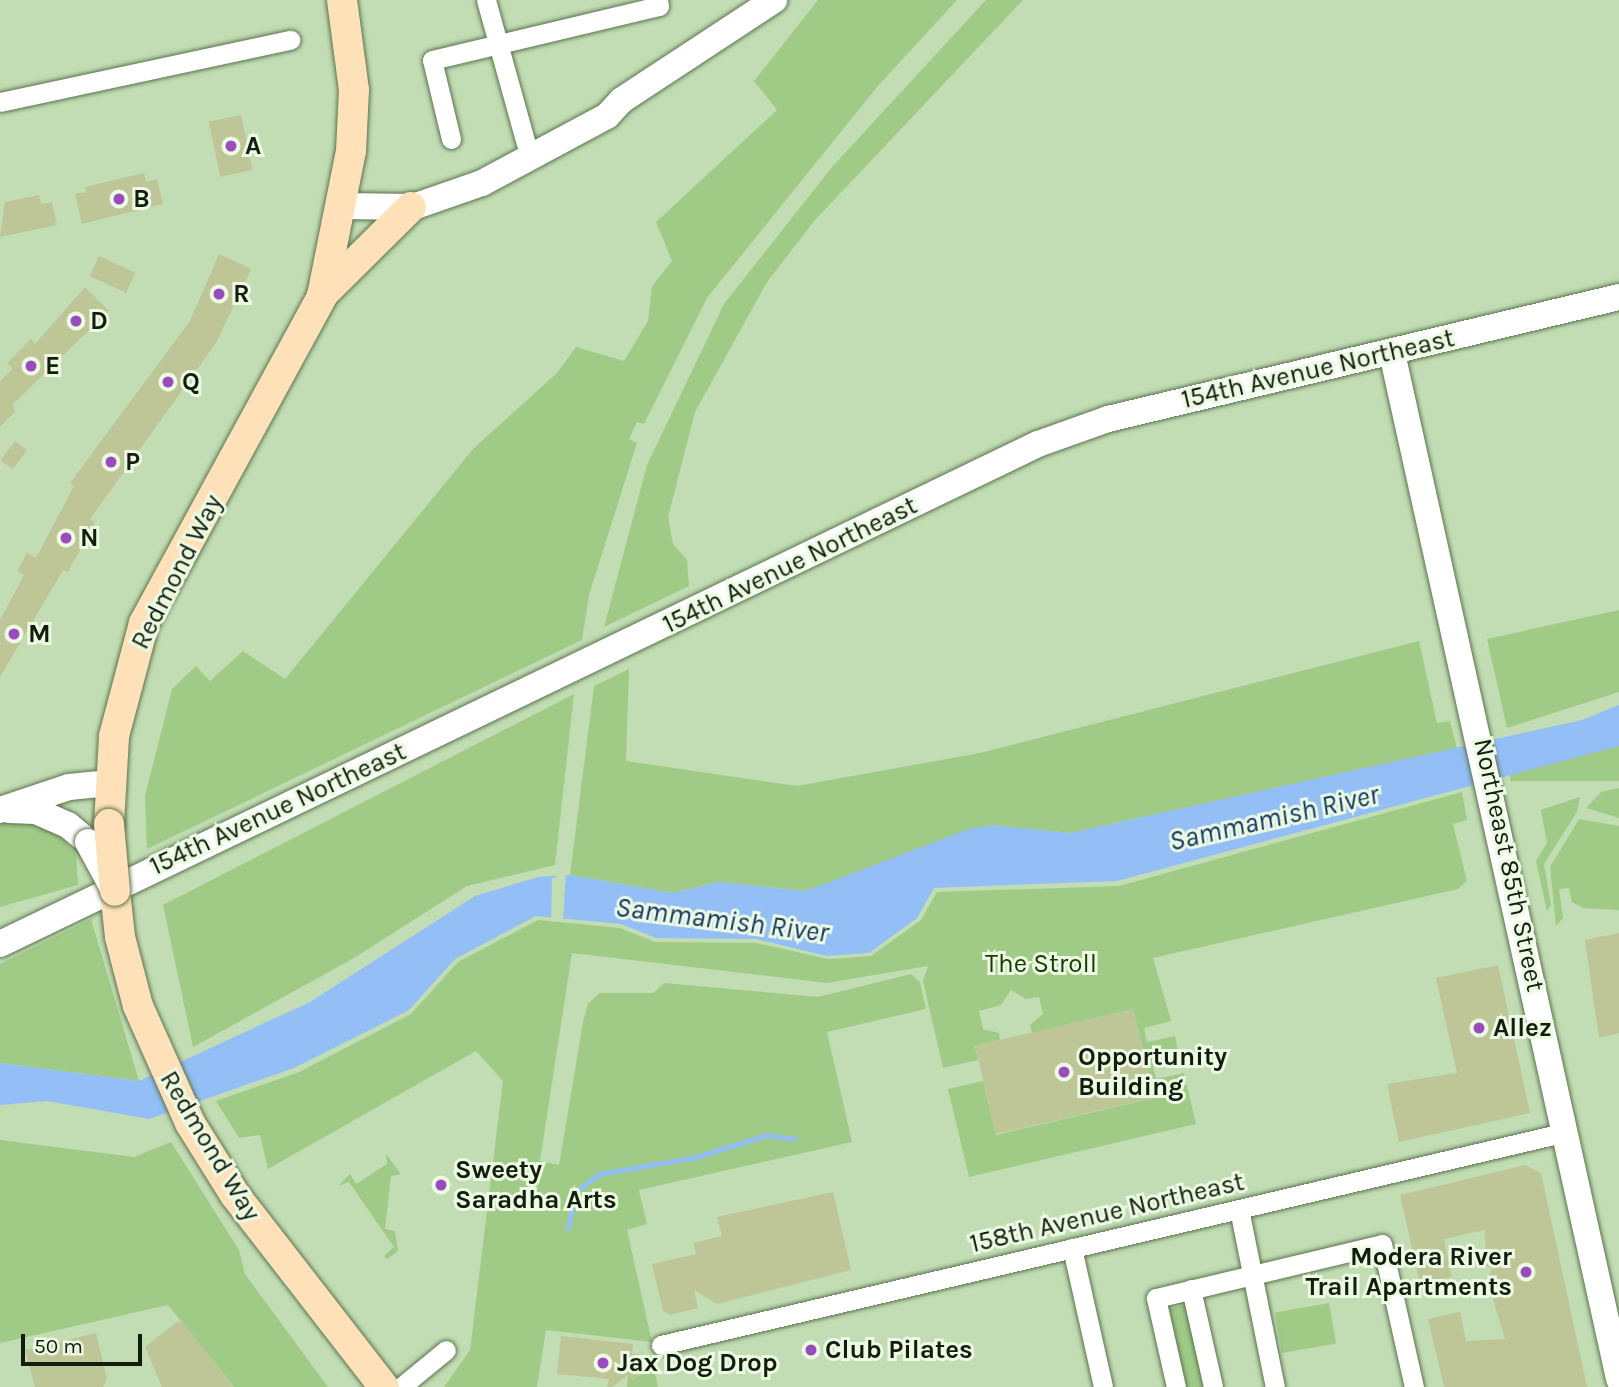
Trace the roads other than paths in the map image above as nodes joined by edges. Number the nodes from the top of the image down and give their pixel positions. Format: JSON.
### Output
{"nodes":[{"id":1,"x":342,"y":0,"type":"edge"},
{"id":2,"x":486,"y":0,"type":"edge"},
{"id":3,"x":657,"y":0,"type":"edge"},
{"id":4,"x":774,"y":0,"type":"edge"},
{"id":5,"x":290,"y":40,"type":"dead end"},
{"id":6,"x":497,"y":44,"type":"junction"},
{"id":7,"x":622,"y":100,"type":"junction"},
{"id":8,"x":0,"y":102,"type":"edge"},
{"id":9,"x":451,"y":139,"type":"dead end"},
{"id":10,"x":526,"y":144,"type":"junction"},
{"id":11,"x":453,"y":192,"type":"junction"},
{"id":12,"x":342,"y":205,"type":"junction"},
{"id":13,"x":411,"y":207,"type":"junction"},
{"id":14,"x":322,"y":296,"type":"junction"},
{"id":15,"x":1619,"y":297,"type":"edge"},
{"id":16,"x":1392,"y":353,"type":"junction"},
{"id":17,"x":110,"y":783,"type":"junction"},
{"id":18,"x":0,"y":810,"type":"edge"},
{"id":19,"x":98,"y":833,"type":"junction"},
{"id":20,"x":0,"y":944,"type":"edge"},
{"id":21,"x":1566,"y":1132,"type":"junction"},
{"id":22,"x":1239,"y":1209,"type":"junction"},
{"id":23,"x":1072,"y":1248,"type":"junction"},
{"id":24,"x":1253,"y":1275,"type":"junction"},
{"id":25,"x":1191,"y":1289,"type":"junction"},
{"id":26,"x":660,"y":1345,"type":"dead end"},
{"id":27,"x":446,"y":1350,"type":"dead end"},
{"id":28,"x":1619,"y":1379,"type":"edge"},
{"id":29,"x":384,"y":1387,"type":"edge"},
{"id":30,"x":401,"y":1387,"type":"edge"},
{"id":31,"x":1103,"y":1387,"type":"edge"},
{"id":32,"x":1176,"y":1387,"type":"edge"},
{"id":33,"x":1213,"y":1387,"type":"edge"},
{"id":34,"x":1275,"y":1387,"type":"edge"},
{"id":35,"x":1414,"y":1387,"type":"edge"}],
"edges":[{"from":1,"to":12,"type":"main road","name":"Redmond Way"},
{"from":2,"to":6,"type":"street"},
{"from":3,"to":6,"type":"street"},
{"from":4,"to":7,"type":"main road"},
{"from":5,"to":8,"type":"street"},
{"from":6,"to":9,"type":"street"},
{"from":6,"to":10,"type":"street"},
{"from":7,"to":10,"type":"main road"},
{"from":7,"to":11,"type":"main road"},
{"from":10,"to":11,"type":"main road"},
{"from":11,"to":13,"type":"main road"},
{"from":12,"to":13,"type":"main road"},
{"from":12,"to":14,"type":"main road","name":"Redmond Way"},
{"from":13,"to":14,"type":"main road"},
{"from":14,"to":17,"type":"main road","name":"Redmond Way"},
{"from":15,"to":16,"type":"main road","name":"154th Avenue Northeast"},
{"from":16,"to":20,"type":"main road","name":"154th Avenue Northeast"},
{"from":16,"to":21,"type":"main road","name":"Northeast 85th Street"},
{"from":17,"to":18,"type":"main road"},
{"from":17,"to":19,"type":"main road","name":"Redmond Way"},
{"from":18,"to":19,"type":"main road"},
{"from":19,"to":29,"type":"main road","name":"Redmond Way","bridge":true},
{"from":21,"to":22,"type":"street","name":"158th Avenue Northeast"},
{"from":21,"to":28,"type":"main road","name":"Northeast 85th Street"},
{"from":22,"to":23,"type":"street","name":"158th Avenue Northeast"},
{"from":22,"to":24,"type":"street"},
{"from":23,"to":26,"type":"street","name":"158th Avenue Northeast"},
{"from":23,"to":31,"type":"street"},
{"from":24,"to":25,"type":"street"},
{"from":24,"to":34,"type":"street"},
{"from":24,"to":35,"type":"street"},
{"from":25,"to":32,"type":"street"},
{"from":25,"to":33,"type":"street"},
{"from":27,"to":30,"type":"street"}]}
